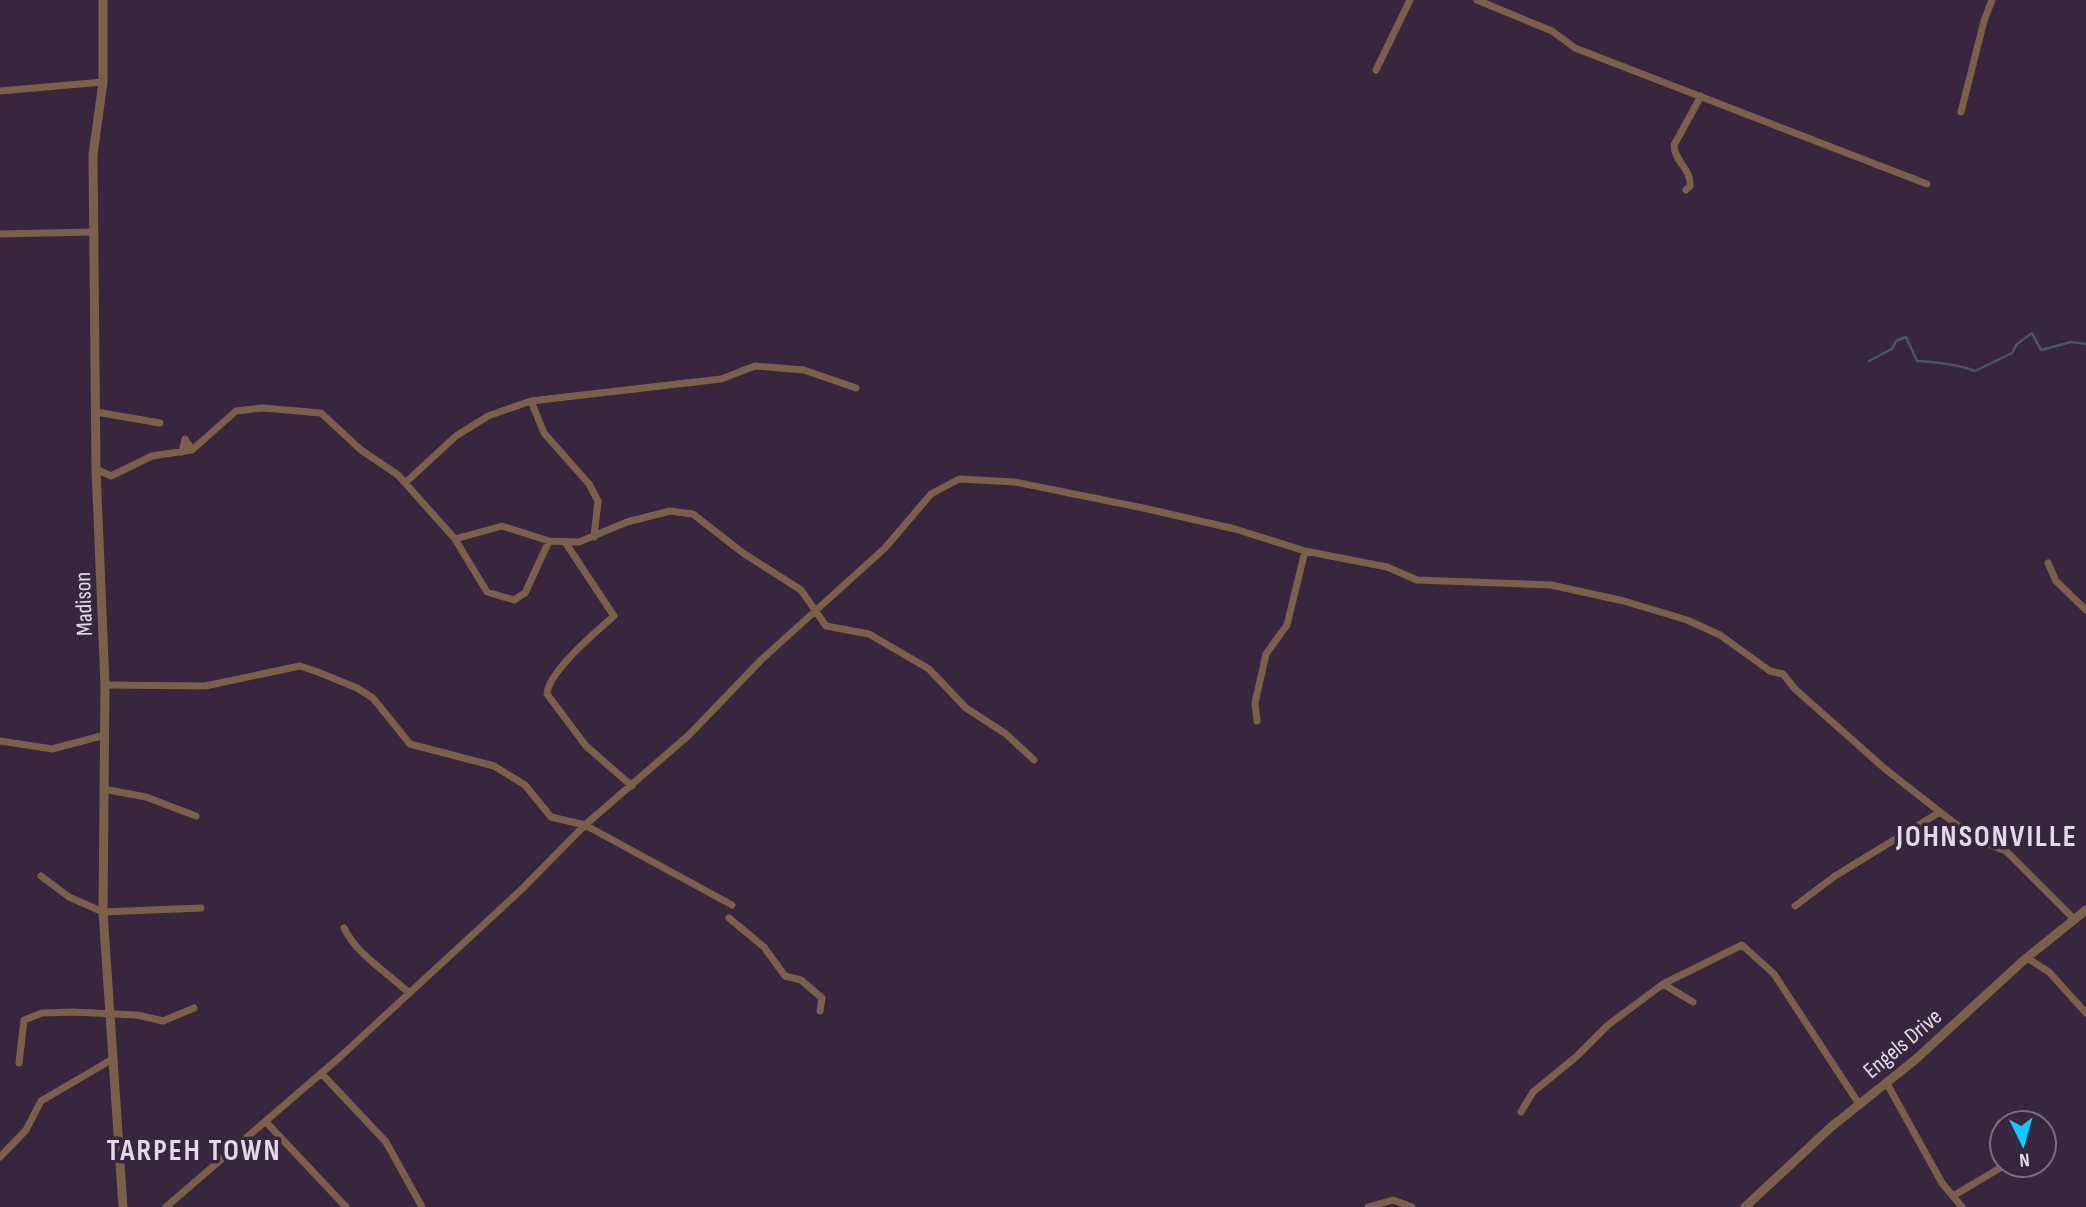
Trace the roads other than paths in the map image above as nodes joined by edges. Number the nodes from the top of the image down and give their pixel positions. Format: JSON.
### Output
{"nodes":[{"id":1,"x":103,"y":0,"type":"edge"},
{"id":2,"x":1410,"y":0,"type":"edge"},
{"id":3,"x":1477,"y":0,"type":"edge"},
{"id":4,"x":1992,"y":0,"type":"edge"},
{"id":5,"x":1376,"y":70,"type":"dead end"},
{"id":6,"x":103,"y":82,"type":"junction"},
{"id":7,"x":0,"y":91,"type":"edge"},
{"id":8,"x":1701,"y":96,"type":"junction"},
{"id":9,"x":1961,"y":112,"type":"dead end"},
{"id":10,"x":1927,"y":184,"type":"dead end"},
{"id":11,"x":1686,"y":190,"type":"dead end"},
{"id":12,"x":94,"y":232,"type":"junction"},
{"id":13,"x":0,"y":234,"type":"edge"},
{"id":14,"x":856,"y":388,"type":"dead end"},
{"id":15,"x":531,"y":401,"type":"junction"},
{"id":16,"x":96,"y":412,"type":"junction"},
{"id":17,"x":160,"y":422,"type":"dead end"},
{"id":18,"x":192,"y":450,"type":"junction"},
{"id":19,"x":182,"y":452,"type":"junction"},
{"id":20,"x":96,"y":469,"type":"junction"},
{"id":21,"x":405,"y":483,"type":"junction"},
{"id":22,"x":594,"y":537,"type":"junction"},
{"id":23,"x":455,"y":539,"type":"junction"},
{"id":24,"x":549,"y":541,"type":"junction"},
{"id":25,"x":565,"y":542,"type":"junction"},
{"id":26,"x":1306,"y":551,"type":"junction"},
{"id":27,"x":2049,"y":563,"type":"dead end"},
{"id":28,"x":816,"y":610,"type":"junction"},
{"id":29,"x":2086,"y":610,"type":"edge"},
{"id":30,"x":105,"y":685,"type":"junction"},
{"id":31,"x":1257,"y":721,"type":"dead end"},
{"id":32,"x":105,"y":735,"type":"junction"},
{"id":33,"x":0,"y":741,"type":"edge"},
{"id":34,"x":1034,"y":760,"type":"dead end"},
{"id":35,"x":632,"y":786,"type":"junction"},
{"id":36,"x":103,"y":789,"type":"junction"},
{"id":37,"x":1940,"y":812,"type":"junction"},
{"id":38,"x":196,"y":816,"type":"dead end"},
{"id":39,"x":584,"y":825,"type":"junction"},
{"id":40,"x":40,"y":876,"type":"dead end"},
{"id":41,"x":732,"y":905,"type":"dead end"},
{"id":42,"x":1795,"y":906,"type":"dead end"},
{"id":43,"x":201,"y":908,"type":"dead end"},
{"id":44,"x":2086,"y":909,"type":"edge"},
{"id":45,"x":103,"y":912,"type":"junction"},
{"id":46,"x":729,"y":918,"type":"dead end"},
{"id":47,"x":2074,"y":919,"type":"junction"},
{"id":48,"x":344,"y":928,"type":"dead end"},
{"id":49,"x":2027,"y":958,"type":"junction"},
{"id":50,"x":1664,"y":984,"type":"junction"},
{"id":51,"x":409,"y":993,"type":"junction"},
{"id":52,"x":1693,"y":1002,"type":"dead end"},
{"id":53,"x":194,"y":1008,"type":"dead end"},
{"id":54,"x":820,"y":1011,"type":"dead end"},
{"id":55,"x":2086,"y":1013,"type":"edge"},
{"id":56,"x":110,"y":1014,"type":"junction"},
{"id":57,"x":111,"y":1060,"type":"junction"},
{"id":58,"x":19,"y":1063,"type":"dead end"},
{"id":59,"x":321,"y":1073,"type":"junction"},
{"id":60,"x":1886,"y":1082,"type":"junction"},
{"id":61,"x":1859,"y":1104,"type":"junction"},
{"id":62,"x":1521,"y":1112,"type":"dead end"},
{"id":63,"x":266,"y":1122,"type":"junction"},
{"id":64,"x":0,"y":1157,"type":"edge"},
{"id":65,"x":1988,"y":1175,"type":"edge"},
{"id":66,"x":1953,"y":1196,"type":"junction"},
{"id":67,"x":123,"y":1207,"type":"edge"},
{"id":68,"x":166,"y":1207,"type":"edge"},
{"id":69,"x":346,"y":1207,"type":"edge"},
{"id":70,"x":422,"y":1207,"type":"edge"},
{"id":71,"x":1368,"y":1207,"type":"edge"},
{"id":72,"x":1412,"y":1207,"type":"edge"},
{"id":73,"x":1745,"y":1207,"type":"edge"},
{"id":74,"x":1962,"y":1207,"type":"edge"}],
"edges":[{"from":1,"to":6,"type":"street","name":"Madison"},
{"from":2,"to":5,"type":"street"},
{"from":3,"to":8,"type":"street"},
{"from":4,"to":9,"type":"street"},
{"from":6,"to":7,"type":"street"},
{"from":6,"to":12,"type":"street","name":"Madison"},
{"from":8,"to":10,"type":"street"},
{"from":8,"to":11,"type":"street"},
{"from":12,"to":13,"type":"street"},
{"from":12,"to":16,"type":"street","name":"Madison"},
{"from":14,"to":15,"type":"street"},
{"from":15,"to":21,"type":"street"},
{"from":15,"to":22,"type":"street"},
{"from":16,"to":17,"type":"street"},
{"from":16,"to":20,"type":"street","name":"Madison"},
{"from":18,"to":19,"type":"street"},
{"from":18,"to":19,"type":"street"},
{"from":18,"to":21,"type":"street"},
{"from":19,"to":20,"type":"street"},
{"from":20,"to":30,"type":"street","name":"Madison"},
{"from":21,"to":23,"type":"street"},
{"from":22,"to":25,"type":"street"},
{"from":22,"to":28,"type":"street"},
{"from":23,"to":24,"type":"street"},
{"from":23,"to":24,"type":"street"},
{"from":24,"to":25,"type":"street"},
{"from":25,"to":35,"type":"street"},
{"from":26,"to":28,"type":"street"},
{"from":26,"to":31,"type":"street"},
{"from":26,"to":37,"type":"street"},
{"from":27,"to":29,"type":"street"},
{"from":28,"to":34,"type":"street"},
{"from":28,"to":35,"type":"street"},
{"from":30,"to":32,"type":"street","name":"Madison"},
{"from":30,"to":39,"type":"street"},
{"from":32,"to":33,"type":"street"},
{"from":32,"to":36,"type":"street","name":"Madison"},
{"from":35,"to":39,"type":"street"},
{"from":36,"to":38,"type":"street"},
{"from":36,"to":45,"type":"street","name":"Madison"},
{"from":37,"to":42,"type":"street"},
{"from":37,"to":47,"type":"street"},
{"from":39,"to":41,"type":"street"},
{"from":39,"to":51,"type":"street"},
{"from":40,"to":45,"type":"street"},
{"from":43,"to":45,"type":"street"},
{"from":44,"to":47,"type":"street","name":"Engels Drive"},
{"from":45,"to":56,"type":"street","name":"Madison"},
{"from":46,"to":54,"type":"street"},
{"from":47,"to":49,"type":"street","name":"Engels Drive"},
{"from":48,"to":51,"type":"street"},
{"from":49,"to":55,"type":"street"},
{"from":49,"to":60,"type":"street","name":"Engels Drive"},
{"from":50,"to":52,"type":"street"},
{"from":50,"to":61,"type":"street"},
{"from":50,"to":62,"type":"street"},
{"from":51,"to":59,"type":"street"},
{"from":53,"to":56,"type":"street"},
{"from":56,"to":57,"type":"street","name":"Madison"},
{"from":56,"to":58,"type":"street"},
{"from":57,"to":64,"type":"street"},
{"from":57,"to":67,"type":"street","name":"Madison"},
{"from":59,"to":63,"type":"street"},
{"from":59,"to":70,"type":"street"},
{"from":60,"to":61,"type":"street","name":"Engels Drive"},
{"from":60,"to":66,"type":"street"},
{"from":61,"to":73,"type":"street","name":"Engels Drive"},
{"from":63,"to":68,"type":"street"},
{"from":63,"to":69,"type":"street"},
{"from":65,"to":66,"type":"street"},
{"from":66,"to":74,"type":"street"},
{"from":71,"to":72,"type":"street"}]}
